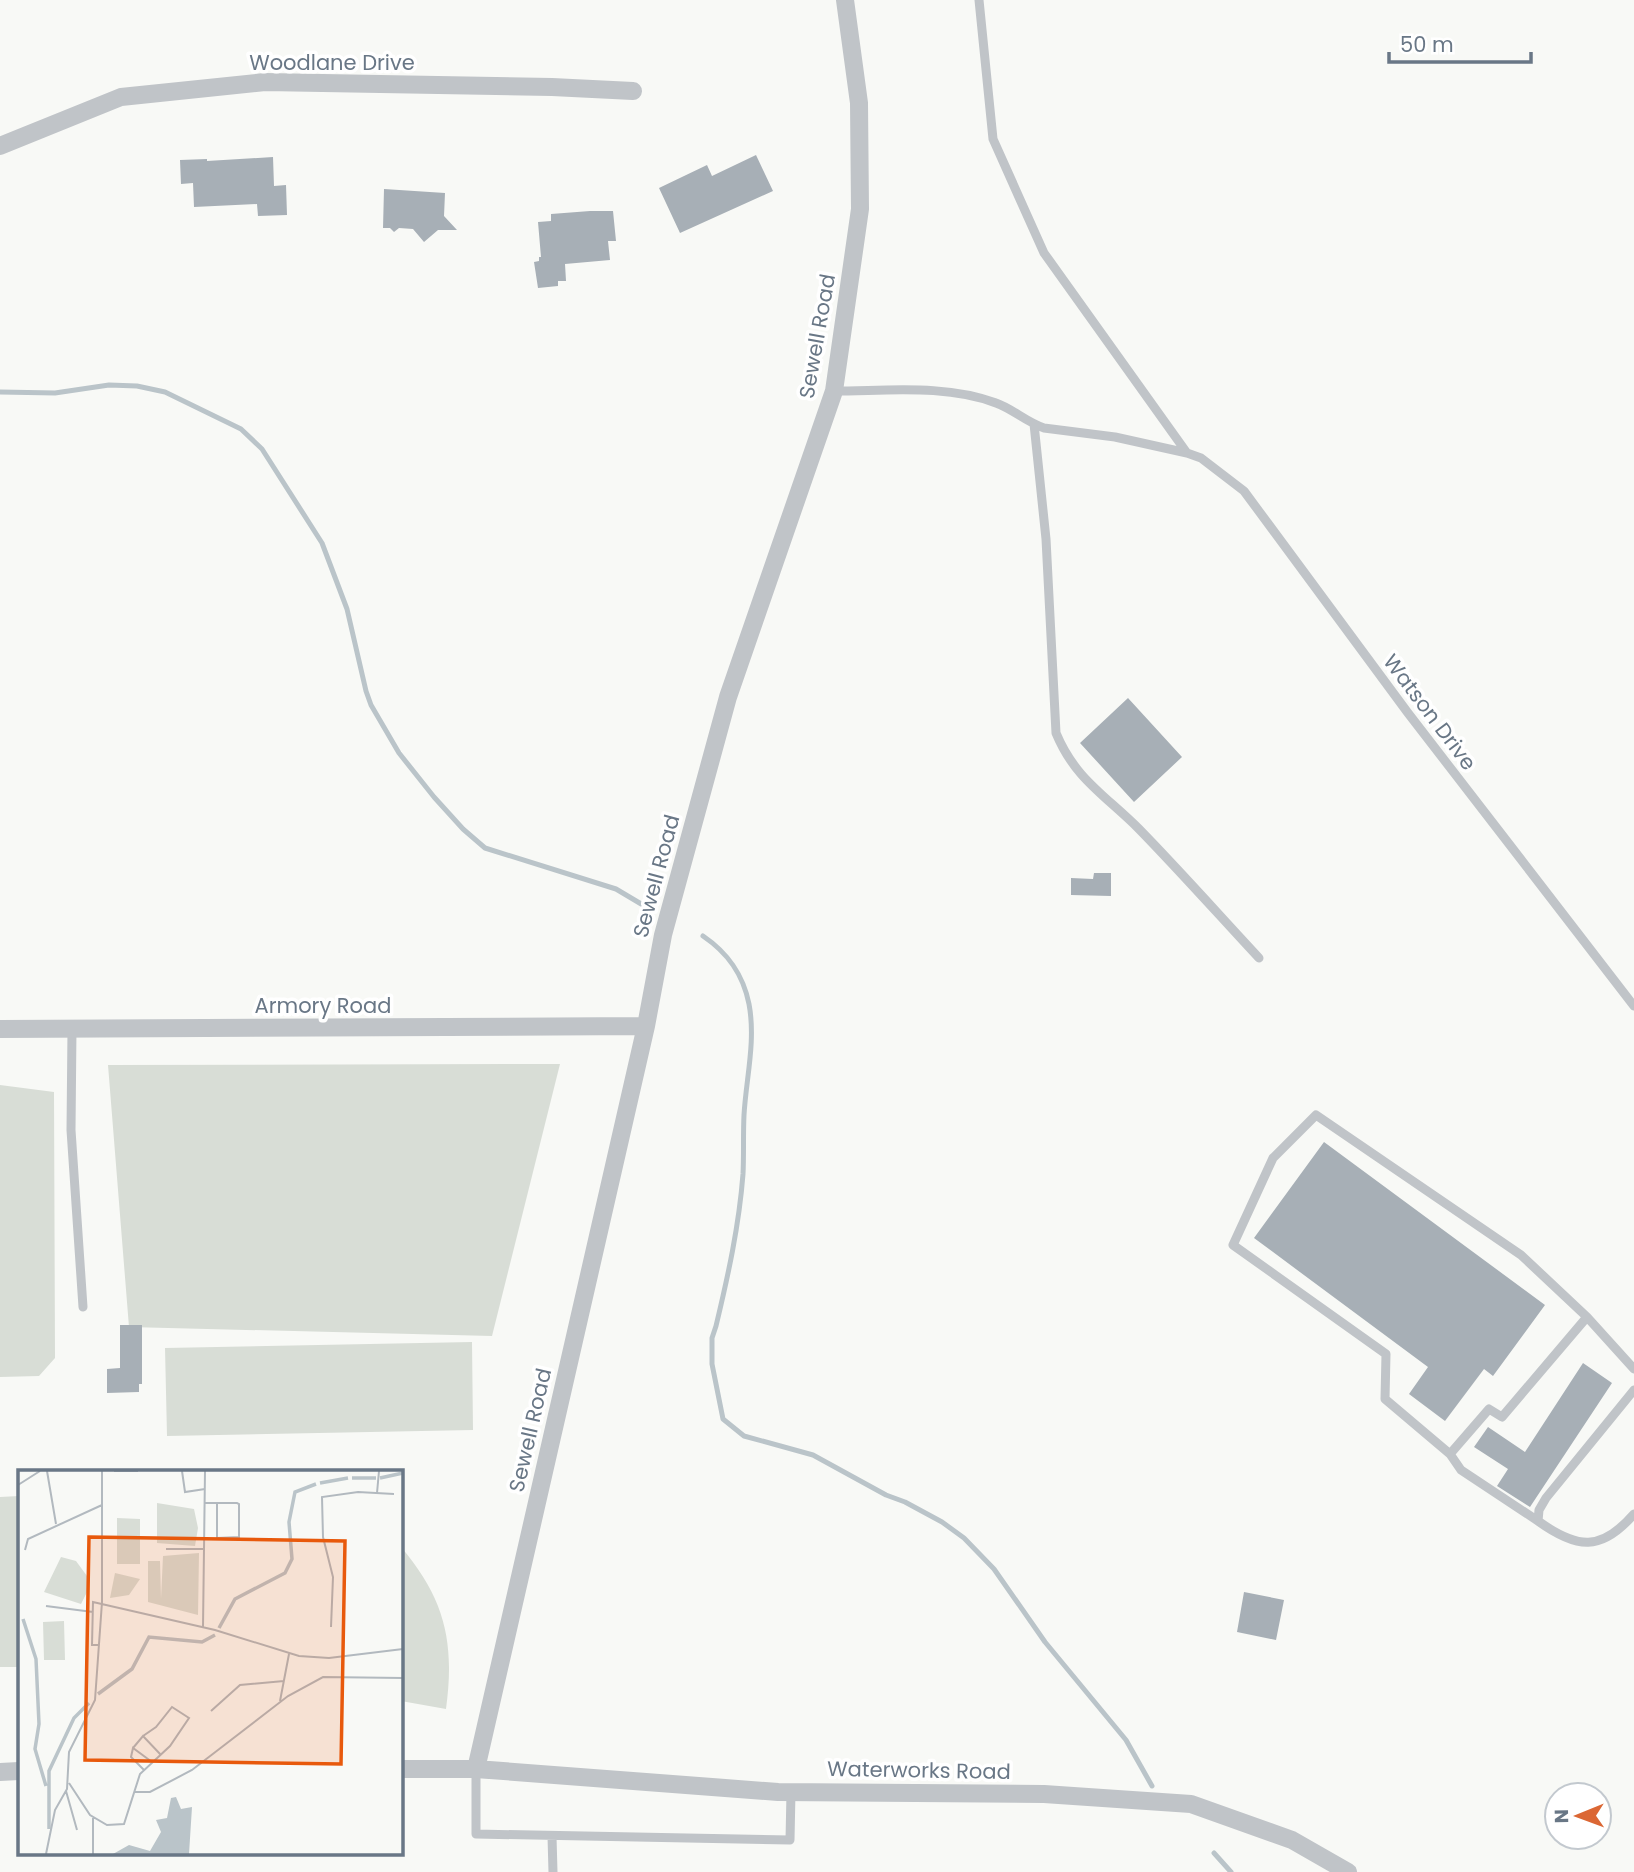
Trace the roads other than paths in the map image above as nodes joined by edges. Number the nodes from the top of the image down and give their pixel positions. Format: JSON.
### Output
{"nodes":[{"id":1,"x":845,"y":0,"type":"edge"},
{"id":2,"x":979,"y":0,"type":"edge"},
{"id":3,"x":633,"y":91,"type":"dead end"},
{"id":4,"x":0,"y":146,"type":"edge"},
{"id":5,"x":834,"y":391,"type":"junction"},
{"id":6,"x":1034,"y":424,"type":"junction"},
{"id":7,"x":1187,"y":453,"type":"junction"},
{"id":8,"x":1259,"y":958,"type":"dead end"},
{"id":9,"x":1634,"y":1006,"type":"edge"},
{"id":10,"x":646,"y":1026,"type":"junction"},
{"id":11,"x":0,"y":1029,"type":"edge"},
{"id":12,"x":72,"y":1029,"type":"junction"},
{"id":13,"x":83,"y":1307,"type":"dead end"},
{"id":14,"x":1587,"y":1317,"type":"junction"},
{"id":15,"x":1634,"y":1369,"type":"edge"},
{"id":16,"x":1634,"y":1390,"type":"edge"},
{"id":17,"x":1450,"y":1454,"type":"junction"},
{"id":18,"x":1634,"y":1514,"type":"edge"},
{"id":19,"x":1538,"y":1521,"type":"junction"},
{"id":20,"x":402,"y":1769,"type":"edge"},
{"id":21,"x":476,"y":1769,"type":"junction"},
{"id":22,"x":18,"y":1771,"type":"edge"},
{"id":23,"x":0,"y":1772,"type":"edge"},
{"id":24,"x":791,"y":1792,"type":"junction"},
{"id":25,"x":552,"y":1836,"type":"junction"},
{"id":26,"x":553,"y":1872,"type":"edge"},
{"id":27,"x":1348,"y":1872,"type":"edge"}],
"edges":[{"from":1,"to":5,"type":"street","name":"Sewell Road"},
{"from":2,"to":7,"type":"lane"},
{"from":3,"to":4,"type":"street","name":"Woodlane Drive"},
{"from":5,"to":6,"type":"lane"},
{"from":5,"to":10,"type":"street","name":"Sewell Road"},
{"from":6,"to":7,"type":"lane"},
{"from":6,"to":8,"type":"lane"},
{"from":7,"to":9,"type":"lane","name":"Watson Drive"},
{"from":10,"to":12,"type":"street","name":"Armory Road"},
{"from":10,"to":21,"type":"street","name":"Sewell Road"},
{"from":11,"to":12,"type":"street","name":"Armory Road"},
{"from":12,"to":13,"type":"lane"},
{"from":14,"to":15,"type":"lane"},
{"from":14,"to":17,"type":"lane"},
{"from":14,"to":17,"type":"lane"},
{"from":16,"to":19,"type":"lane"},
{"from":17,"to":19,"type":"lane"},
{"from":18,"to":19,"type":"lane"},
{"from":20,"to":21,"type":"street","name":"Waterworks Road"},
{"from":21,"to":24,"type":"street","name":"Waterworks Road"},
{"from":21,"to":25,"type":"lane"},
{"from":22,"to":23,"type":"street"},
{"from":24,"to":25,"type":"lane"},
{"from":24,"to":27,"type":"street","name":"Waterworks Road"},
{"from":25,"to":26,"type":"lane"}]}
